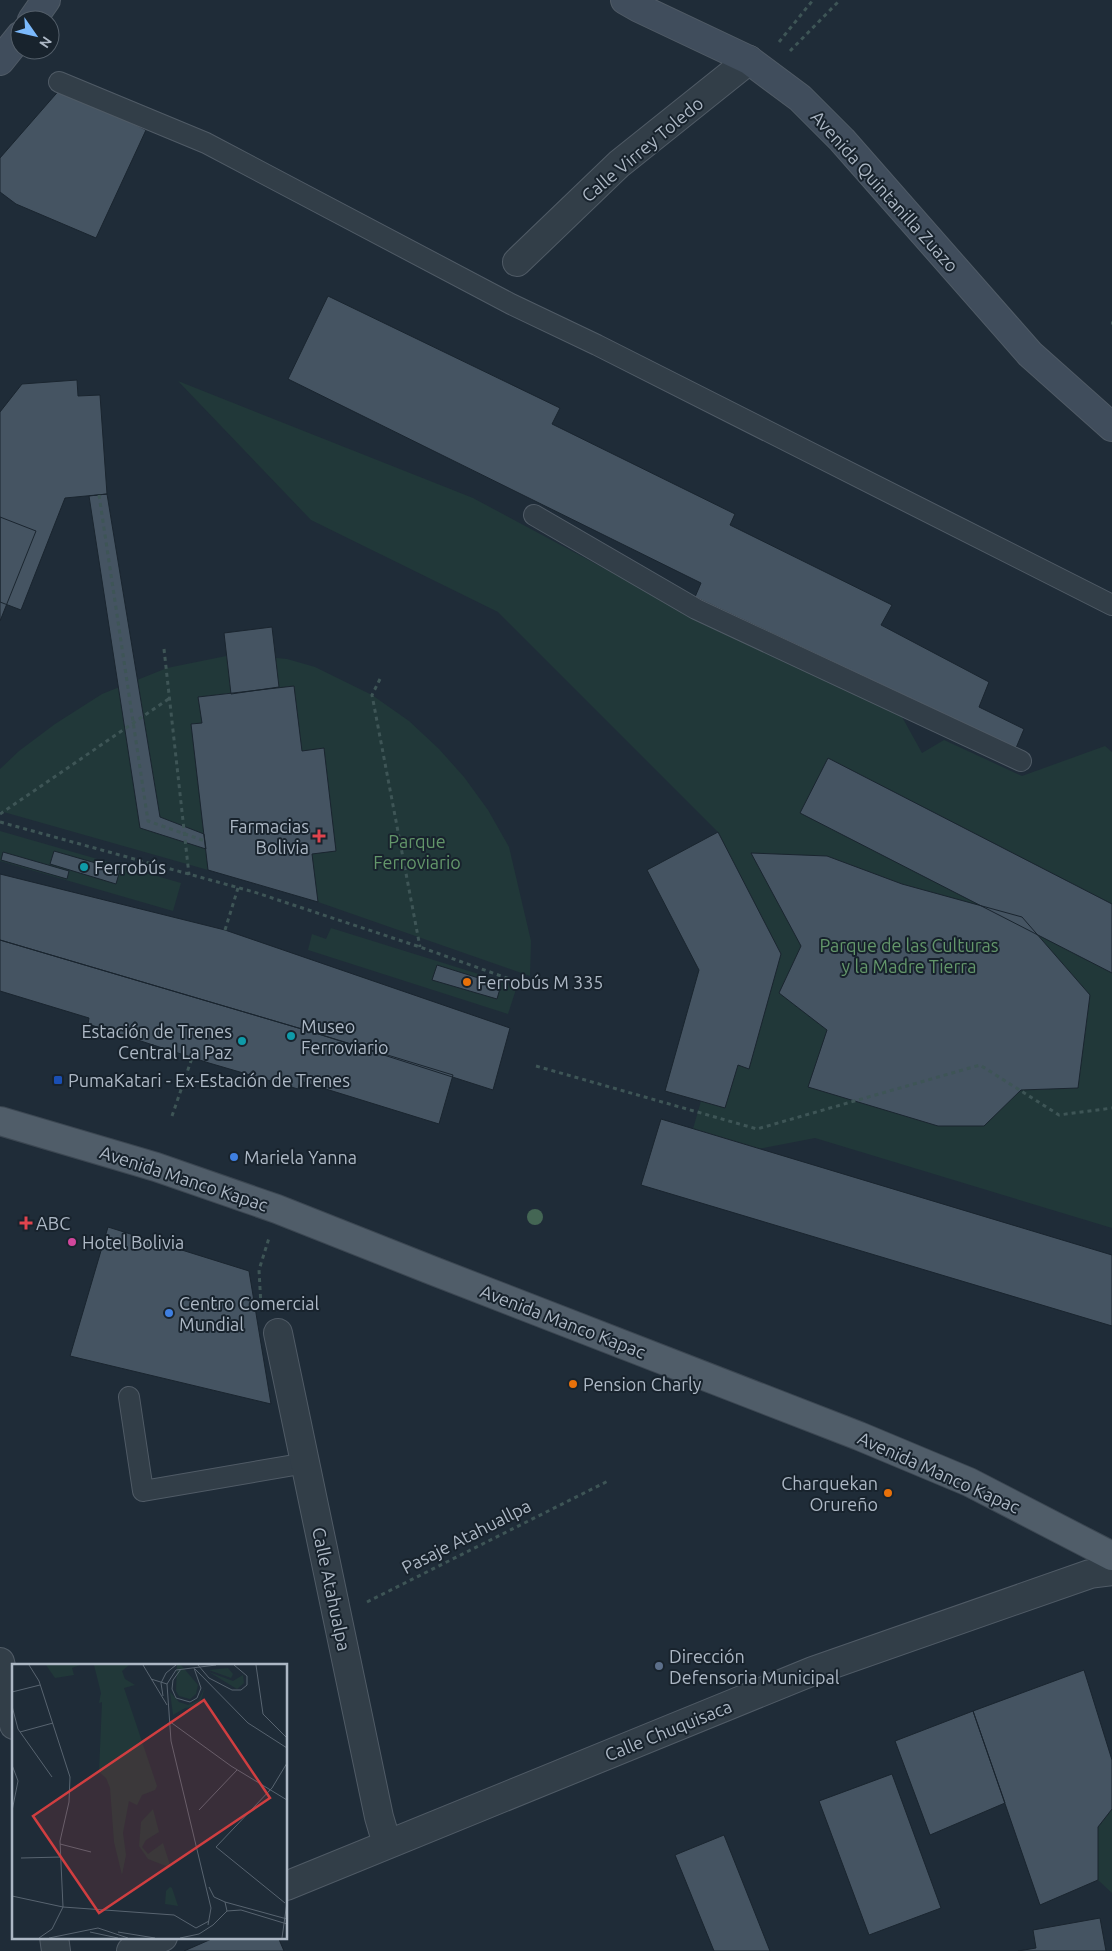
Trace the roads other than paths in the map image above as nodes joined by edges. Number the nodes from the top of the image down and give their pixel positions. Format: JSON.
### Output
{"nodes":[{"id":1,"x":636,"y":3,"type":"edge"},
{"id":2,"x":10,"y":48,"type":"edge"},
{"id":3,"x":0,"y":61,"type":"edge"},
{"id":4,"x":759,"y":66,"type":"junction"},
{"id":5,"x":59,"y":82,"type":"dead end"},
{"id":6,"x":517,"y":262,"type":"dead end"},
{"id":7,"x":1112,"y":427,"type":"edge"},
{"id":8,"x":534,"y":515,"type":"dead end"},
{"id":9,"x":1112,"y":605,"type":"edge"},
{"id":10,"x":1021,"y":761,"type":"dead end"},
{"id":11,"x":0,"y":1121,"type":"edge"},
{"id":12,"x":278,"y":1333,"type":"road end"},
{"id":13,"x":129,"y":1396,"type":"dead end"},
{"id":14,"x":306,"y":1462,"type":"junction"},
{"id":15,"x":1112,"y":1556,"type":"edge"},
{"id":16,"x":1112,"y":1571,"type":"edge"},
{"id":17,"x":0,"y":1662,"type":"edge"},
{"id":18,"x":12,"y":1716,"type":"edge"},
{"id":19,"x":387,"y":1844,"type":"junction"},
{"id":20,"x":288,"y":1885,"type":"edge"},
{"id":21,"x":54,"y":1938,"type":"edge"},
{"id":22,"x":162,"y":1938,"type":"edge"},
{"id":23,"x":56,"y":1951,"type":"edge"},
{"id":24,"x":130,"y":1951,"type":"edge"}],
"edges":[{"from":1,"to":4,"type":"main road","name":"Avenida Quintanilla Zuazo"},
{"from":2,"to":3,"type":"main road"},
{"from":4,"to":6,"type":"street","name":"Calle Virrey Toledo"},
{"from":4,"to":7,"type":"main road","name":"Avenida Quintanilla Zuazo"},
{"from":5,"to":9,"type":"lane"},
{"from":8,"to":10,"type":"lane"},
{"from":11,"to":15,"type":"main road","name":"Avenida Manco Kapac"},
{"from":12,"to":14,"type":"street","name":"Calle Atahualpa"},
{"from":13,"to":14,"type":"lane"},
{"from":14,"to":19,"type":"street","name":"Calle Atahualpa"},
{"from":16,"to":19,"type":"street","name":"Calle Chuquisaca"},
{"from":17,"to":18,"type":"street"},
{"from":19,"to":20,"type":"street","name":"Calle Chuquisaca"},
{"from":21,"to":23,"type":"street"},
{"from":22,"to":24,"type":"street"}]}
